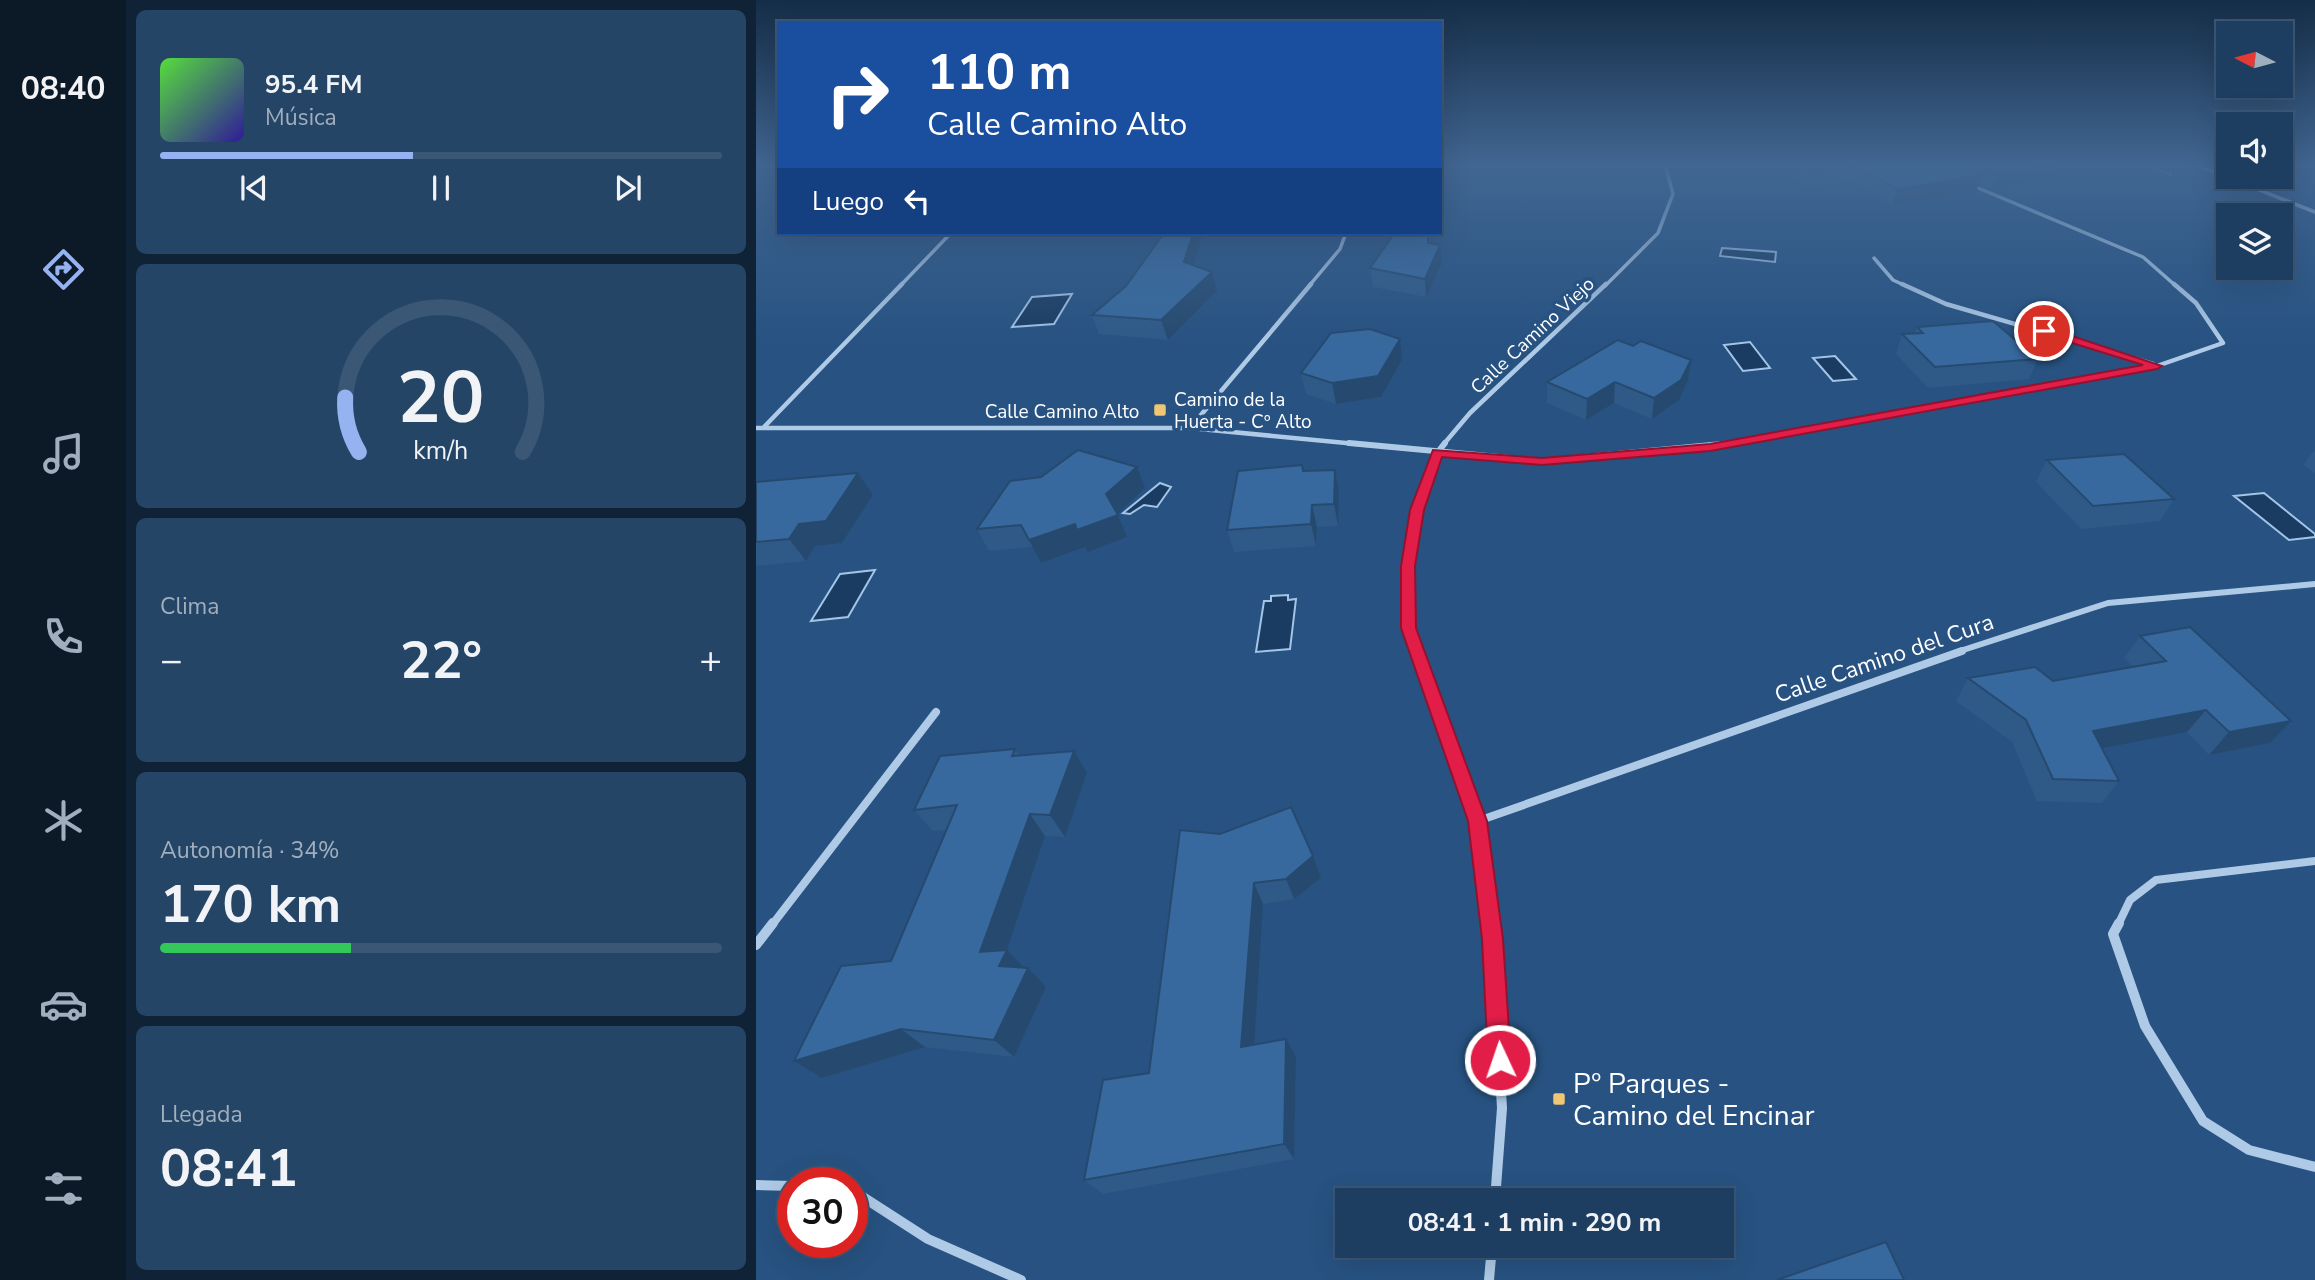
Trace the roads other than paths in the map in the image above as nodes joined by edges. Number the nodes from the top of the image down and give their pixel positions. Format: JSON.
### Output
{"nodes":[{"id":1,"x":1662,"y":224,"type":"edge"},
{"id":2,"x":2064,"y":224,"type":"edge"},
{"id":3,"x":949,"y":235,"type":"edge"},
{"id":4,"x":1345,"y":235,"type":"edge"},
{"id":5,"x":1874,"y":258,"type":"dead end"},
{"id":6,"x":2157,"y":366,"type":"junction"},
{"id":7,"x":764,"y":427,"type":"junction"},
{"id":8,"x":756,"y":428,"type":"edge"},
{"id":9,"x":1190,"y":428,"type":"junction"},
{"id":10,"x":1437,"y":452,"type":"junction"},
{"id":11,"x":2315,"y":584,"type":"edge"},
{"id":12,"x":936,"y":712,"type":"dead end"},
{"id":13,"x":1478,"y":821,"type":"junction"},
{"id":14,"x":2315,"y":861,"type":"edge"},
{"id":15,"x":756,"y":945,"type":"edge"},
{"id":16,"x":2315,"y":1167,"type":"edge"},
{"id":17,"x":756,"y":1185,"type":"edge"},
{"id":18,"x":777,"y":1186,"type":"edge"},
{"id":19,"x":1497,"y":1188,"type":"edge"},
{"id":20,"x":868,"y":1200,"type":"edge"},
{"id":21,"x":1491,"y":1258,"type":"edge"},
{"id":22,"x":1021,"y":1280,"type":"edge"},
{"id":23,"x":1489,"y":1280,"type":"edge"}],
"edges":[{"from":1,"to":10,"type":"street","name":"Calle Camino Viejo"},
{"from":2,"to":6,"type":"street","name":"Calle Camino Alto"},
{"from":3,"to":7,"type":"street"},
{"from":4,"to":9,"type":"street"},
{"from":5,"to":6,"type":"street"},
{"from":6,"to":10,"type":"street","name":"Calle Camino Alto"},
{"from":7,"to":8,"type":"street","name":"Calle Camino Alto"},
{"from":7,"to":9,"type":"street","name":"Calle Camino Alto"},
{"from":9,"to":10,"type":"street","name":"Calle Camino Alto"},
{"from":10,"to":13,"type":"street"},
{"from":11,"to":13,"type":"street","name":"Calle Camino del Cura"},
{"from":12,"to":15,"type":"street"},
{"from":13,"to":19,"type":"street"},
{"from":14,"to":16,"type":"street"},
{"from":17,"to":18,"type":"street"},
{"from":20,"to":22,"type":"street"},
{"from":21,"to":23,"type":"street"}]}
